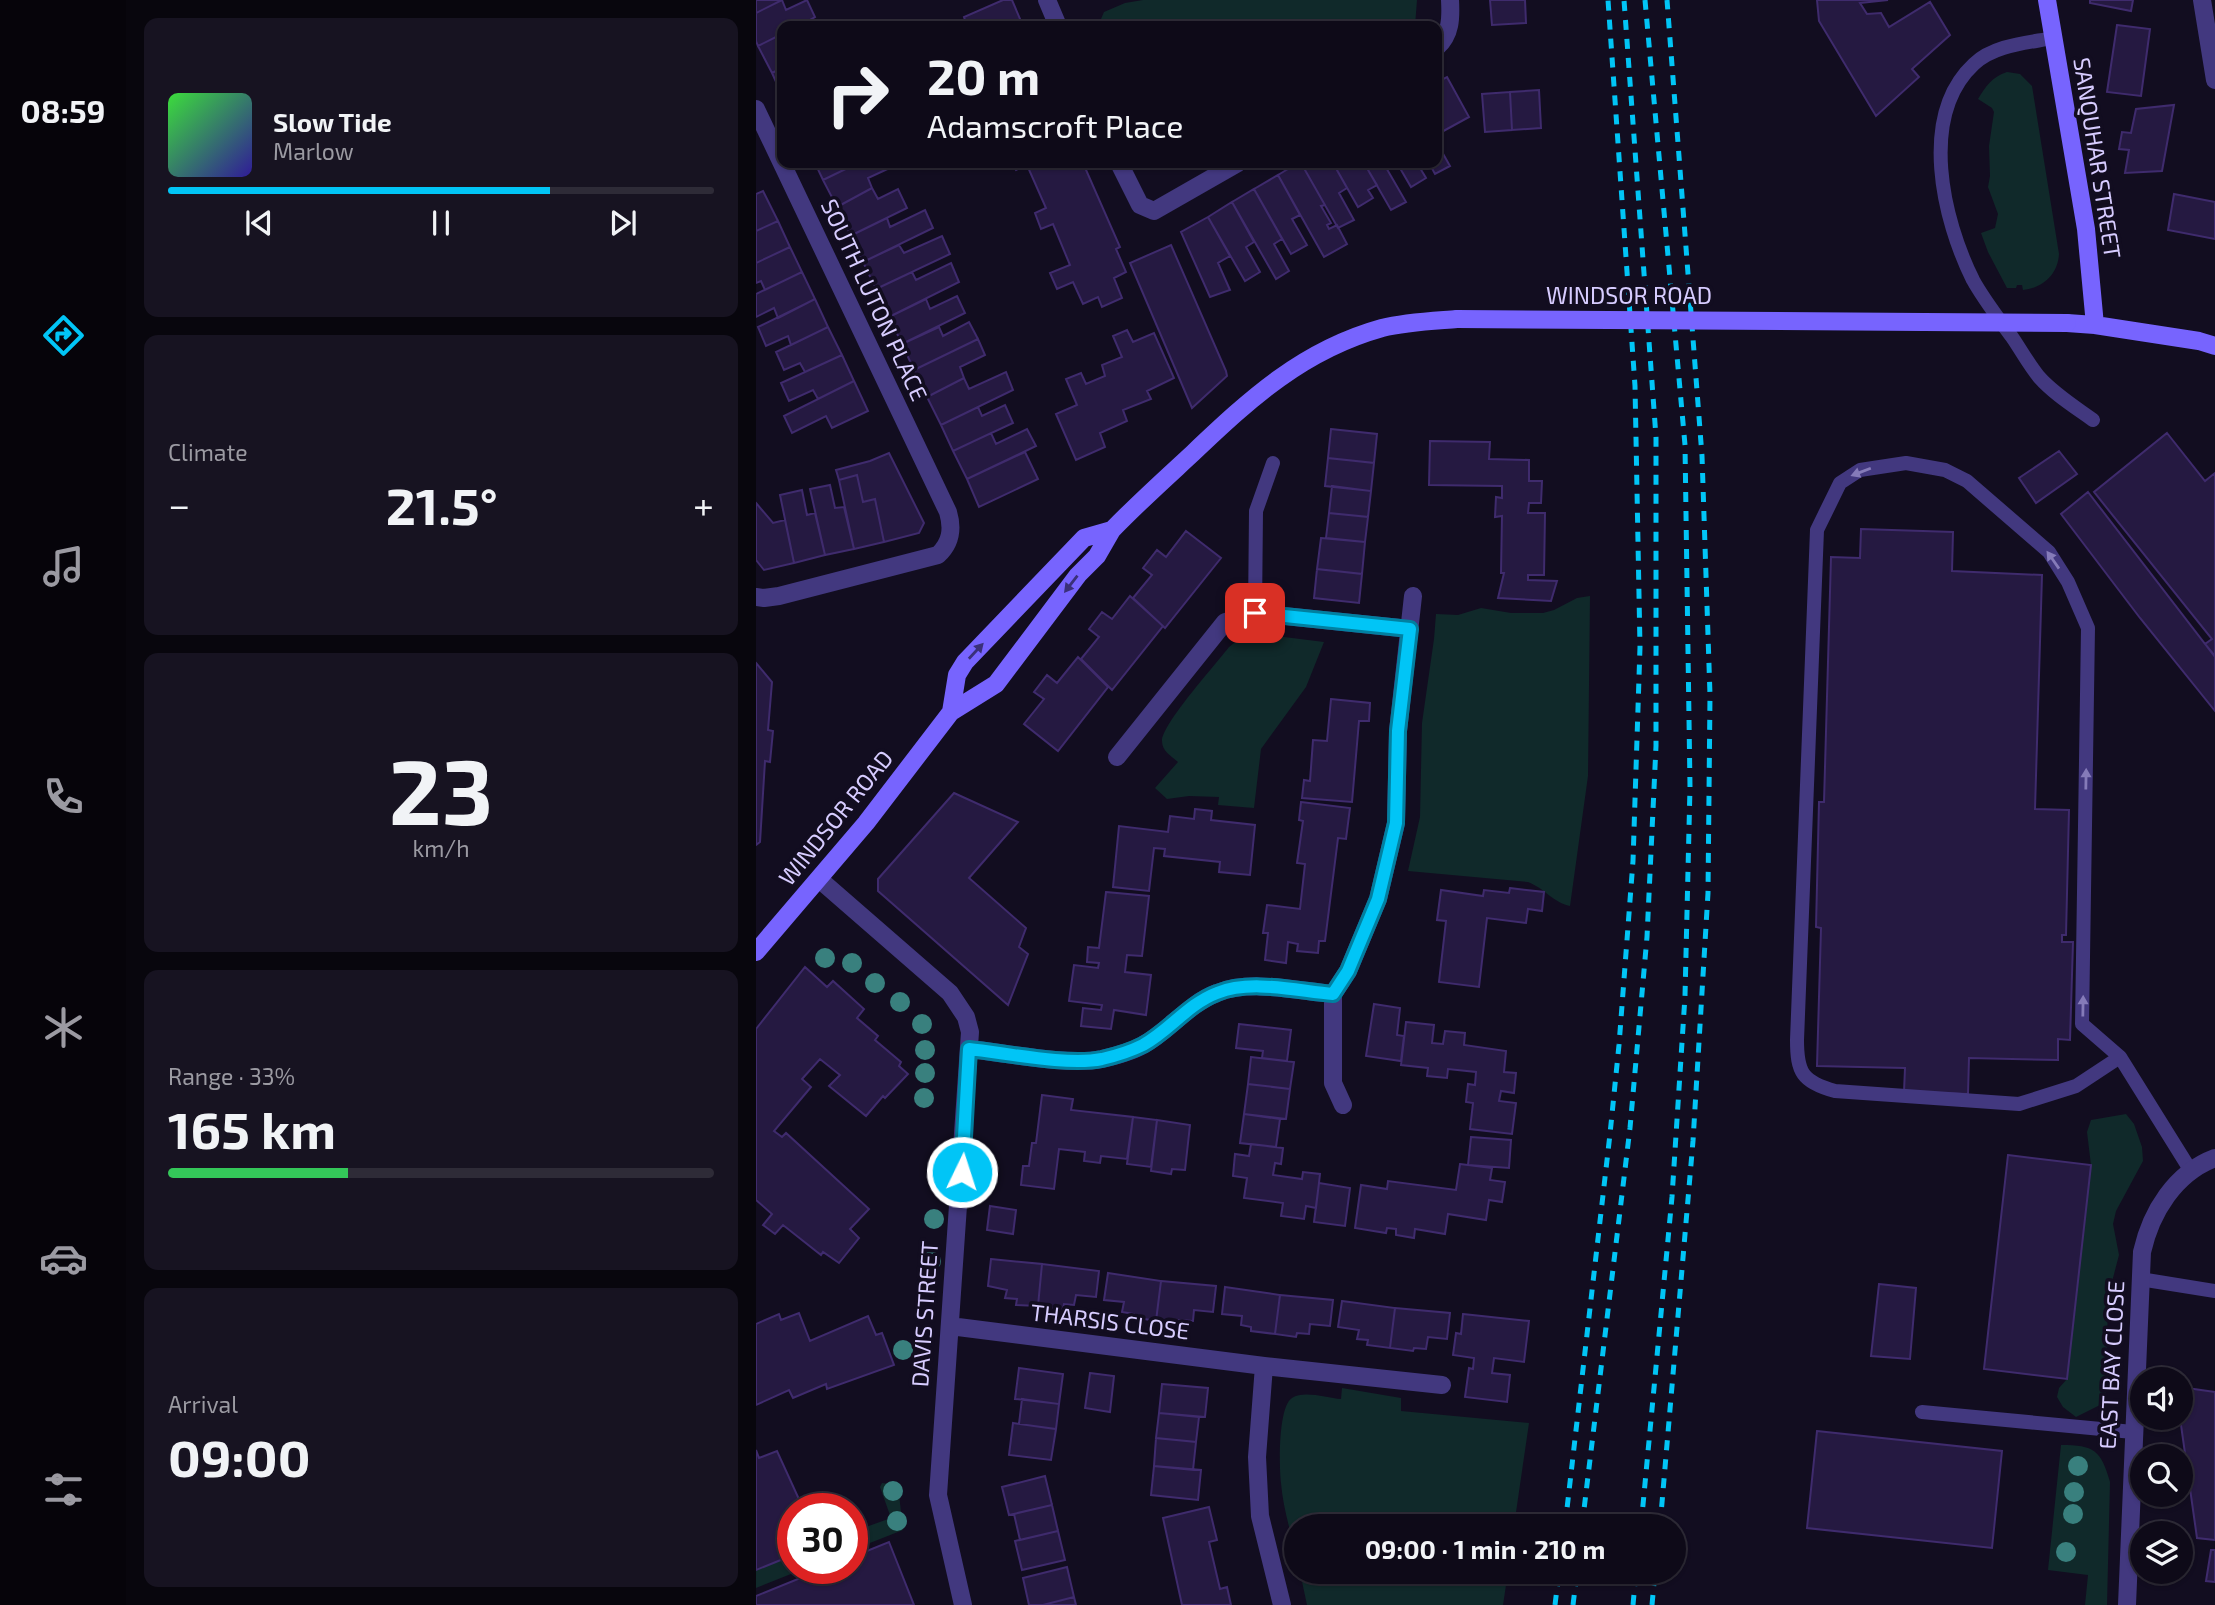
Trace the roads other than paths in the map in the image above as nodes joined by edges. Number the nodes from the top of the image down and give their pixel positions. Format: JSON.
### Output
{"nodes":[{"id":1,"x":1047,"y":0,"type":"edge"},
{"id":2,"x":1450,"y":0,"type":"edge"},
{"id":3,"x":2047,"y":0,"type":"edge"},
{"id":4,"x":2202,"y":0,"type":"edge"},
{"id":5,"x":1056,"y":21,"type":"edge"},
{"id":6,"x":2053,"y":38,"type":"junction"},
{"id":7,"x":1442,"y":42,"type":"edge"},
{"id":8,"x":2215,"y":80,"type":"edge"},
{"id":9,"x":756,"y":109,"type":"edge"},
{"id":10,"x":777,"y":153,"type":"edge"},
{"id":11,"x":784,"y":168,"type":"edge"},
{"id":12,"x":1122,"y":168,"type":"edge"},
{"id":13,"x":1229,"y":168,"type":"edge"},
{"id":14,"x":2095,"y":325,"type":"junction"},
{"id":15,"x":2215,"y":346,"type":"edge"},
{"id":16,"x":2093,"y":420,"type":"dead end"},
{"id":17,"x":1273,"y":463,"type":"dead end"},
{"id":18,"x":1112,"y":530,"type":"junction"},
{"id":19,"x":1413,"y":596,"type":"dead end"},
{"id":20,"x":756,"y":597,"type":"edge"},
{"id":21,"x":1255,"y":613,"type":"junction"},
{"id":22,"x":1410,"y":629,"type":"junction"},
{"id":23,"x":951,"y":712,"type":"junction"},
{"id":24,"x":1117,"y":757,"type":"dead end"},
{"id":25,"x":819,"y":879,"type":"junction"},
{"id":26,"x":756,"y":952,"type":"edge"},
{"id":27,"x":1333,"y":994,"type":"junction"},
{"id":28,"x":969,"y":1049,"type":"junction"},
{"id":29,"x":2120,"y":1058,"type":"junction"},
{"id":30,"x":1343,"y":1104,"type":"dead end"},
{"id":31,"x":2215,"y":1158,"type":"edge"},
{"id":32,"x":2191,"y":1171,"type":"junction"},
{"id":33,"x":2140,"y":1279,"type":"junction"},
{"id":34,"x":2215,"y":1291,"type":"edge"},
{"id":35,"x":950,"y":1326,"type":"junction"},
{"id":36,"x":1264,"y":1366,"type":"junction"},
{"id":37,"x":1442,"y":1385,"type":"dead end"},
{"id":38,"x":1922,"y":1412,"type":"dead end"},
{"id":39,"x":2133,"y":1432,"type":"junction"},
{"id":40,"x":963,"y":1605,"type":"edge"},
{"id":41,"x":1282,"y":1605,"type":"edge"},
{"id":42,"x":2127,"y":1605,"type":"edge"}],
"edges":[{"from":1,"to":5,"type":"street"},
{"from":2,"to":7,"type":"street"},
{"from":3,"to":6,"type":"street","name":"SANQUHAR STREET"},
{"from":4,"to":8,"type":"street"},
{"from":6,"to":14,"type":"street","name":"SANQUHAR STREET"},
{"from":6,"to":16,"type":"lane"},
{"from":9,"to":10,"type":"street","name":"SOUTH LUTON PLACE"},
{"from":11,"to":20,"type":"street","name":"SOUTH LUTON PLACE"},
{"from":12,"to":13,"type":"street"},
{"from":14,"to":15,"type":"street","name":"WINDSOR ROAD"},
{"from":14,"to":18,"type":"street","name":"WINDSOR ROAD","bridge":true},
{"from":17,"to":21,"type":"lane"},
{"from":18,"to":23,"type":"street","name":"WINDSOR ROAD","one_way":true},
{"from":23,"to":18,"type":"street","name":"WINDSOR ROAD","one_way":true},
{"from":19,"to":22,"type":"street"},
{"from":21,"to":22,"type":"street"},
{"from":21,"to":24,"type":"street"},
{"from":22,"to":27,"type":"street"},
{"from":23,"to":25,"type":"street","name":"WINDSOR ROAD"},
{"from":25,"to":26,"type":"street","name":"WINDSOR ROAD"},
{"from":25,"to":28,"type":"street","name":"DAVIS STREET"},
{"from":27,"to":28,"type":"street"},
{"from":27,"to":30,"type":"street"},
{"from":28,"to":35,"type":"street","name":"DAVIS STREET"},
{"from":29,"to":29,"type":"lane","one_way":true},
{"from":29,"to":32,"type":"lane"},
{"from":31,"to":32,"type":"street","name":"EAST BAY CLOSE"},
{"from":32,"to":33,"type":"street","name":"EAST BAY CLOSE"},
{"from":33,"to":34,"type":"lane"},
{"from":33,"to":39,"type":"street","name":"EAST BAY CLOSE"},
{"from":35,"to":36,"type":"street","name":"THARSIS CLOSE"},
{"from":35,"to":40,"type":"street","name":"DAVIS STREET"},
{"from":36,"to":37,"type":"street","name":"THARSIS CLOSE"},
{"from":36,"to":41,"type":"street"},
{"from":38,"to":39,"type":"lane"},
{"from":39,"to":42,"type":"street","name":"EAST BAY CLOSE"}]}
